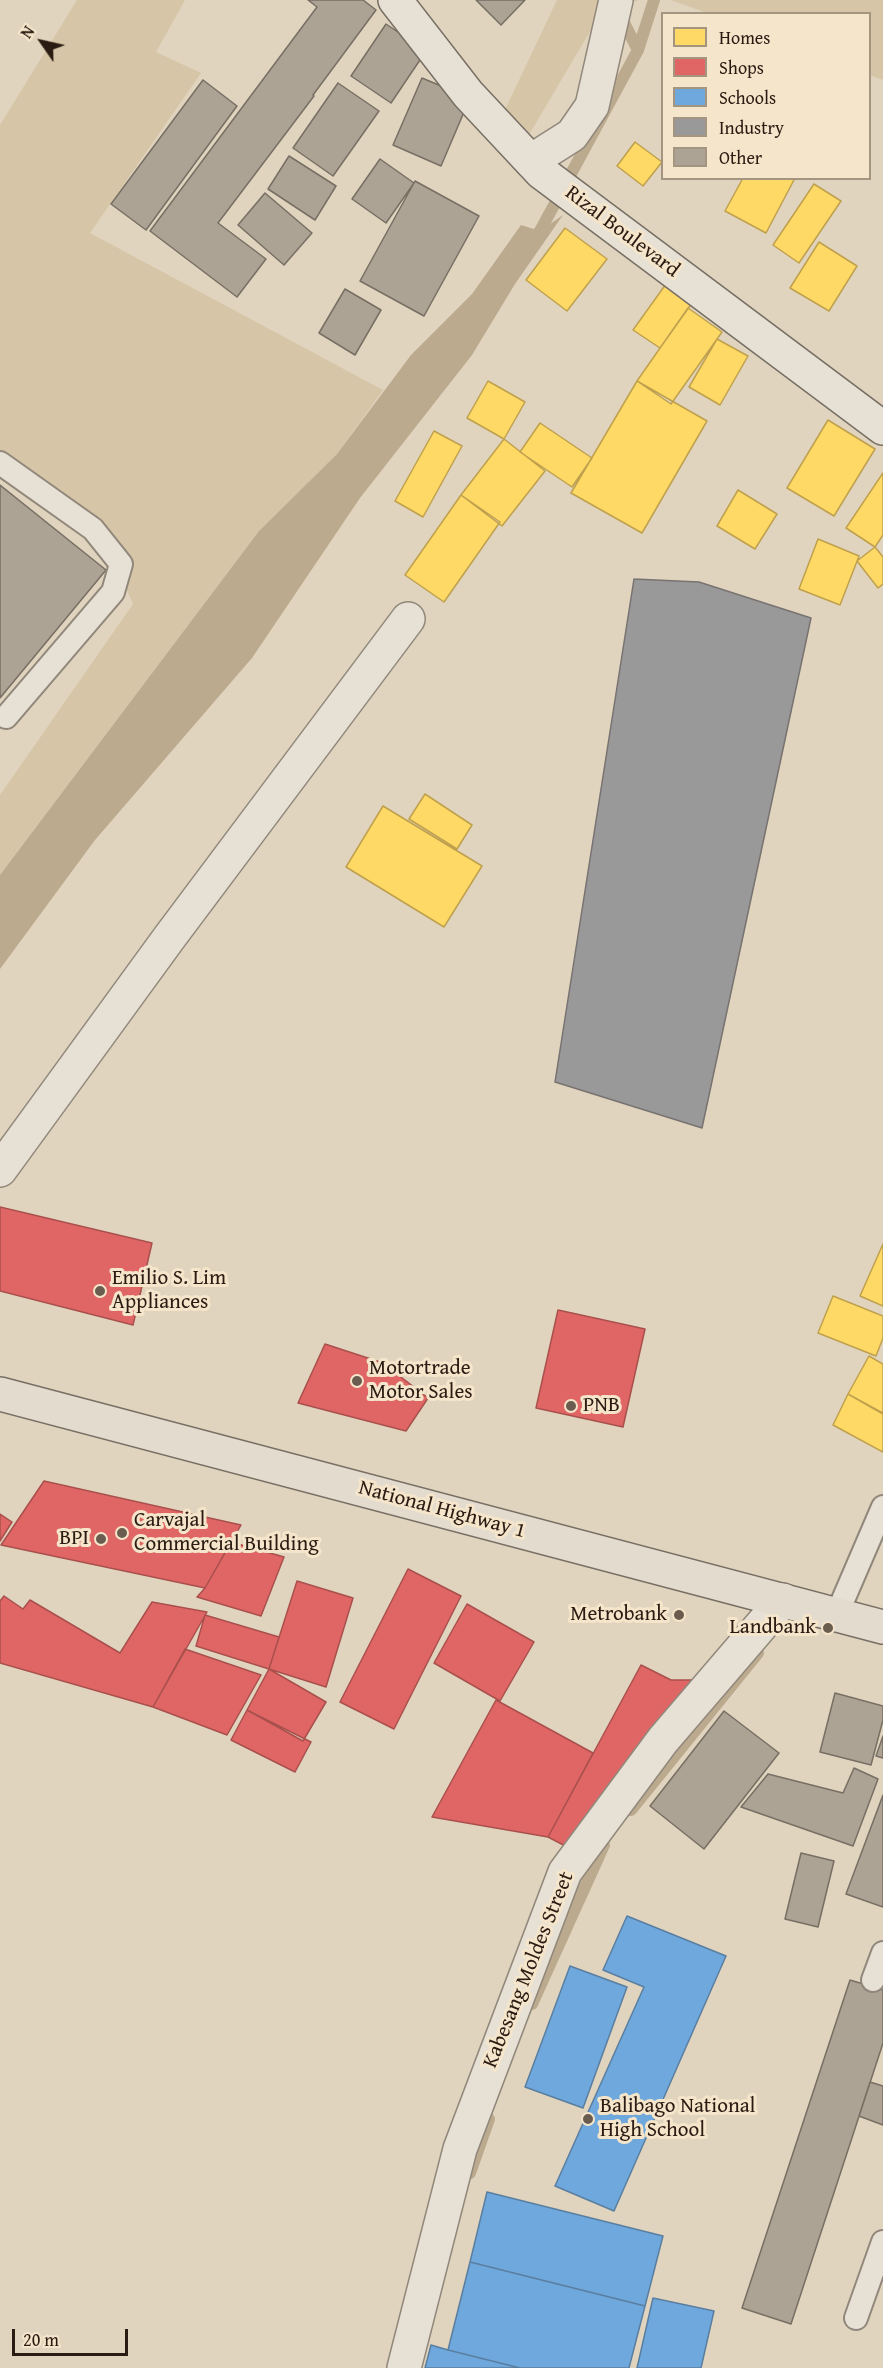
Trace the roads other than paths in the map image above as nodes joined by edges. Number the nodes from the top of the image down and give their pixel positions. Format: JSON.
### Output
{"nodes":[{"id":1,"x":395,"y":0,"type":"edge"},
{"id":2,"x":616,"y":0,"type":"edge"},
{"id":3,"x":536,"y":167,"type":"junction"},
{"id":4,"x":883,"y":428,"type":"edge"},
{"id":5,"x":0,"y":463,"type":"edge"},
{"id":6,"x":408,"y":619,"type":"dead end"},
{"id":7,"x":6,"y":717,"type":"dead end"},
{"id":8,"x":0,"y":1170,"type":"edge"},
{"id":9,"x":0,"y":1394,"type":"edge"},
{"id":10,"x":883,"y":1507,"type":"edge"},
{"id":11,"x":783,"y":1600,"type":"junction"},
{"id":12,"x":837,"y":1614,"type":"junction"},
{"id":13,"x":883,"y":1627,"type":"edge"},
{"id":14,"x":883,"y":1953,"type":"edge"},
{"id":15,"x":873,"y":1980,"type":"dead end"},
{"id":16,"x":883,"y":2242,"type":"edge"},
{"id":17,"x":856,"y":2318,"type":"dead end"},
{"id":18,"x":405,"y":2368,"type":"edge"}],
"edges":[{"from":1,"to":3,"type":"street","name":"Rizal Boulevard"},
{"from":2,"to":3,"type":"street"},
{"from":3,"to":4,"type":"street","name":"Rizal Boulevard"},
{"from":5,"to":7,"type":"lane"},
{"from":6,"to":8,"type":"street"},
{"from":9,"to":11,"type":"highway","name":"National Highway 1"},
{"from":10,"to":12,"type":"lane"},
{"from":11,"to":12,"type":"highway","name":"National Highway 1"},
{"from":11,"to":18,"type":"street","name":"Kabesang Moldes Street"},
{"from":12,"to":13,"type":"highway","name":"National Highway 1"},
{"from":14,"to":15,"type":"lane"},
{"from":16,"to":17,"type":"lane"}]}
